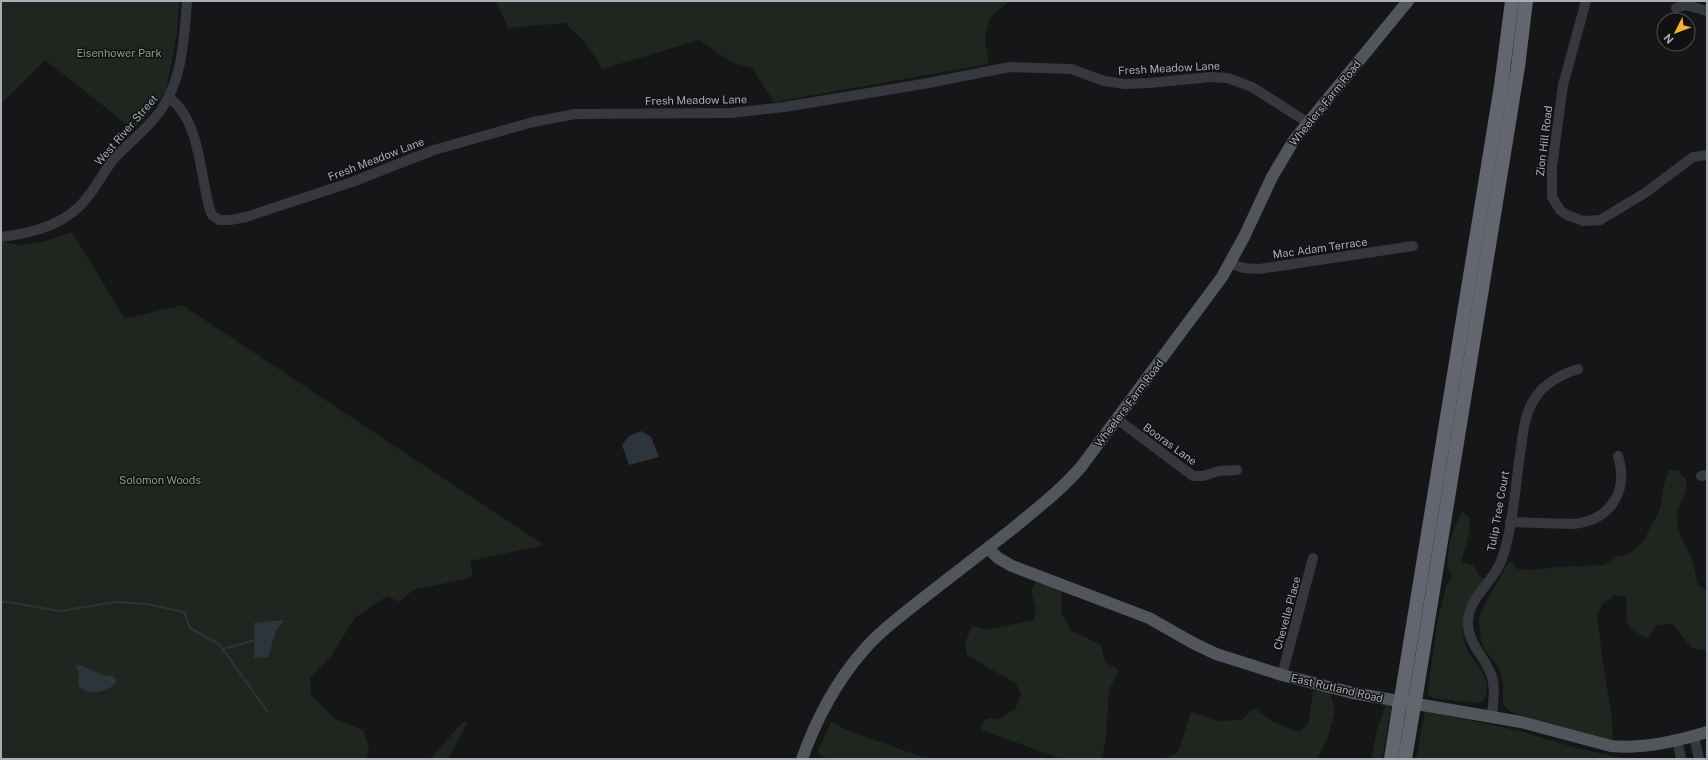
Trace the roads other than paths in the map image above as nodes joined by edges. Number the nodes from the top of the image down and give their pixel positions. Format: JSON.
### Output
{"nodes":[{"id":1,"x":187,"y":1,"type":"edge"},
{"id":2,"x":1408,"y":1,"type":"edge"},
{"id":3,"x":1512,"y":1,"type":"edge"},
{"id":4,"x":1526,"y":1,"type":"edge"},
{"id":5,"x":1586,"y":1,"type":"edge"},
{"id":6,"x":1676,"y":8,"type":"dead end"},
{"id":7,"x":1707,"y":11,"type":"edge"},
{"id":8,"x":169,"y":98,"type":"junction"},
{"id":9,"x":1307,"y":122,"type":"junction"},
{"id":10,"x":1707,"y":155,"type":"edge"},
{"id":11,"x":1,"y":237,"type":"edge"},
{"id":12,"x":1413,"y":246,"type":"dead end"},
{"id":13,"x":1231,"y":264,"type":"junction"},
{"id":14,"x":1578,"y":369,"type":"dead end"},
{"id":15,"x":1117,"y":419,"type":"junction"},
{"id":16,"x":1618,"y":456,"type":"dead end"},
{"id":17,"x":1237,"y":470,"type":"dead end"},
{"id":18,"x":1510,"y":522,"type":"junction"},
{"id":19,"x":988,"y":548,"type":"junction"},
{"id":20,"x":1313,"y":558,"type":"dead end"},
{"id":21,"x":1282,"y":675,"type":"junction"},
{"id":22,"x":1492,"y":716,"type":"junction"},
{"id":23,"x":1707,"y":732,"type":"edge"},
{"id":24,"x":1694,"y":736,"type":"junction"},
{"id":25,"x":1677,"y":739,"type":"junction"},
{"id":26,"x":802,"y":759,"type":"edge"},
{"id":27,"x":1391,"y":759,"type":"edge"},
{"id":28,"x":1405,"y":759,"type":"edge"},
{"id":29,"x":1681,"y":759,"type":"edge"},
{"id":30,"x":1699,"y":759,"type":"edge"}],
"edges":[{"from":1,"to":8,"type":"street","name":"West River Street"},
{"from":2,"to":9,"type":"main road","name":"Wheelers Farm Road"},
{"from":3,"to":27,"type":"highway","bridge":true},
{"from":4,"to":28,"type":"highway","bridge":true},
{"from":5,"to":10,"type":"street","name":"Zion Hill Road"},
{"from":6,"to":7,"type":"street"},
{"from":8,"to":9,"type":"street","name":"Fresh Meadow Lane"},
{"from":8,"to":11,"type":"street","name":"West River Street"},
{"from":9,"to":13,"type":"main road","name":"Wheelers Farm Road"},
{"from":12,"to":13,"type":"street","name":"Mac Adam Terrace"},
{"from":13,"to":15,"type":"main road","name":"Wheelers Farm Road"},
{"from":14,"to":18,"type":"street","name":"Tulip Tree Court"},
{"from":15,"to":17,"type":"street","name":"Booras Lane"},
{"from":15,"to":19,"type":"main road","name":"Wheelers Farm Road"},
{"from":16,"to":18,"type":"street"},
{"from":18,"to":22,"type":"street","name":"Tulip Tree Court"},
{"from":19,"to":21,"type":"main road","name":"East Rutland Road"},
{"from":19,"to":26,"type":"main road","name":"Wheelers Farm Road"},
{"from":20,"to":21,"type":"street","name":"Chevelle Place"},
{"from":21,"to":22,"type":"main road","name":"East Rutland Road"},
{"from":22,"to":25,"type":"main road","name":"East Rutland Road"},
{"from":23,"to":24,"type":"main road","name":"East Rutland Road"},
{"from":24,"to":25,"type":"main road","name":"East Rutland Road"},
{"from":24,"to":30,"type":"street"},
{"from":25,"to":29,"type":"street"}]}
